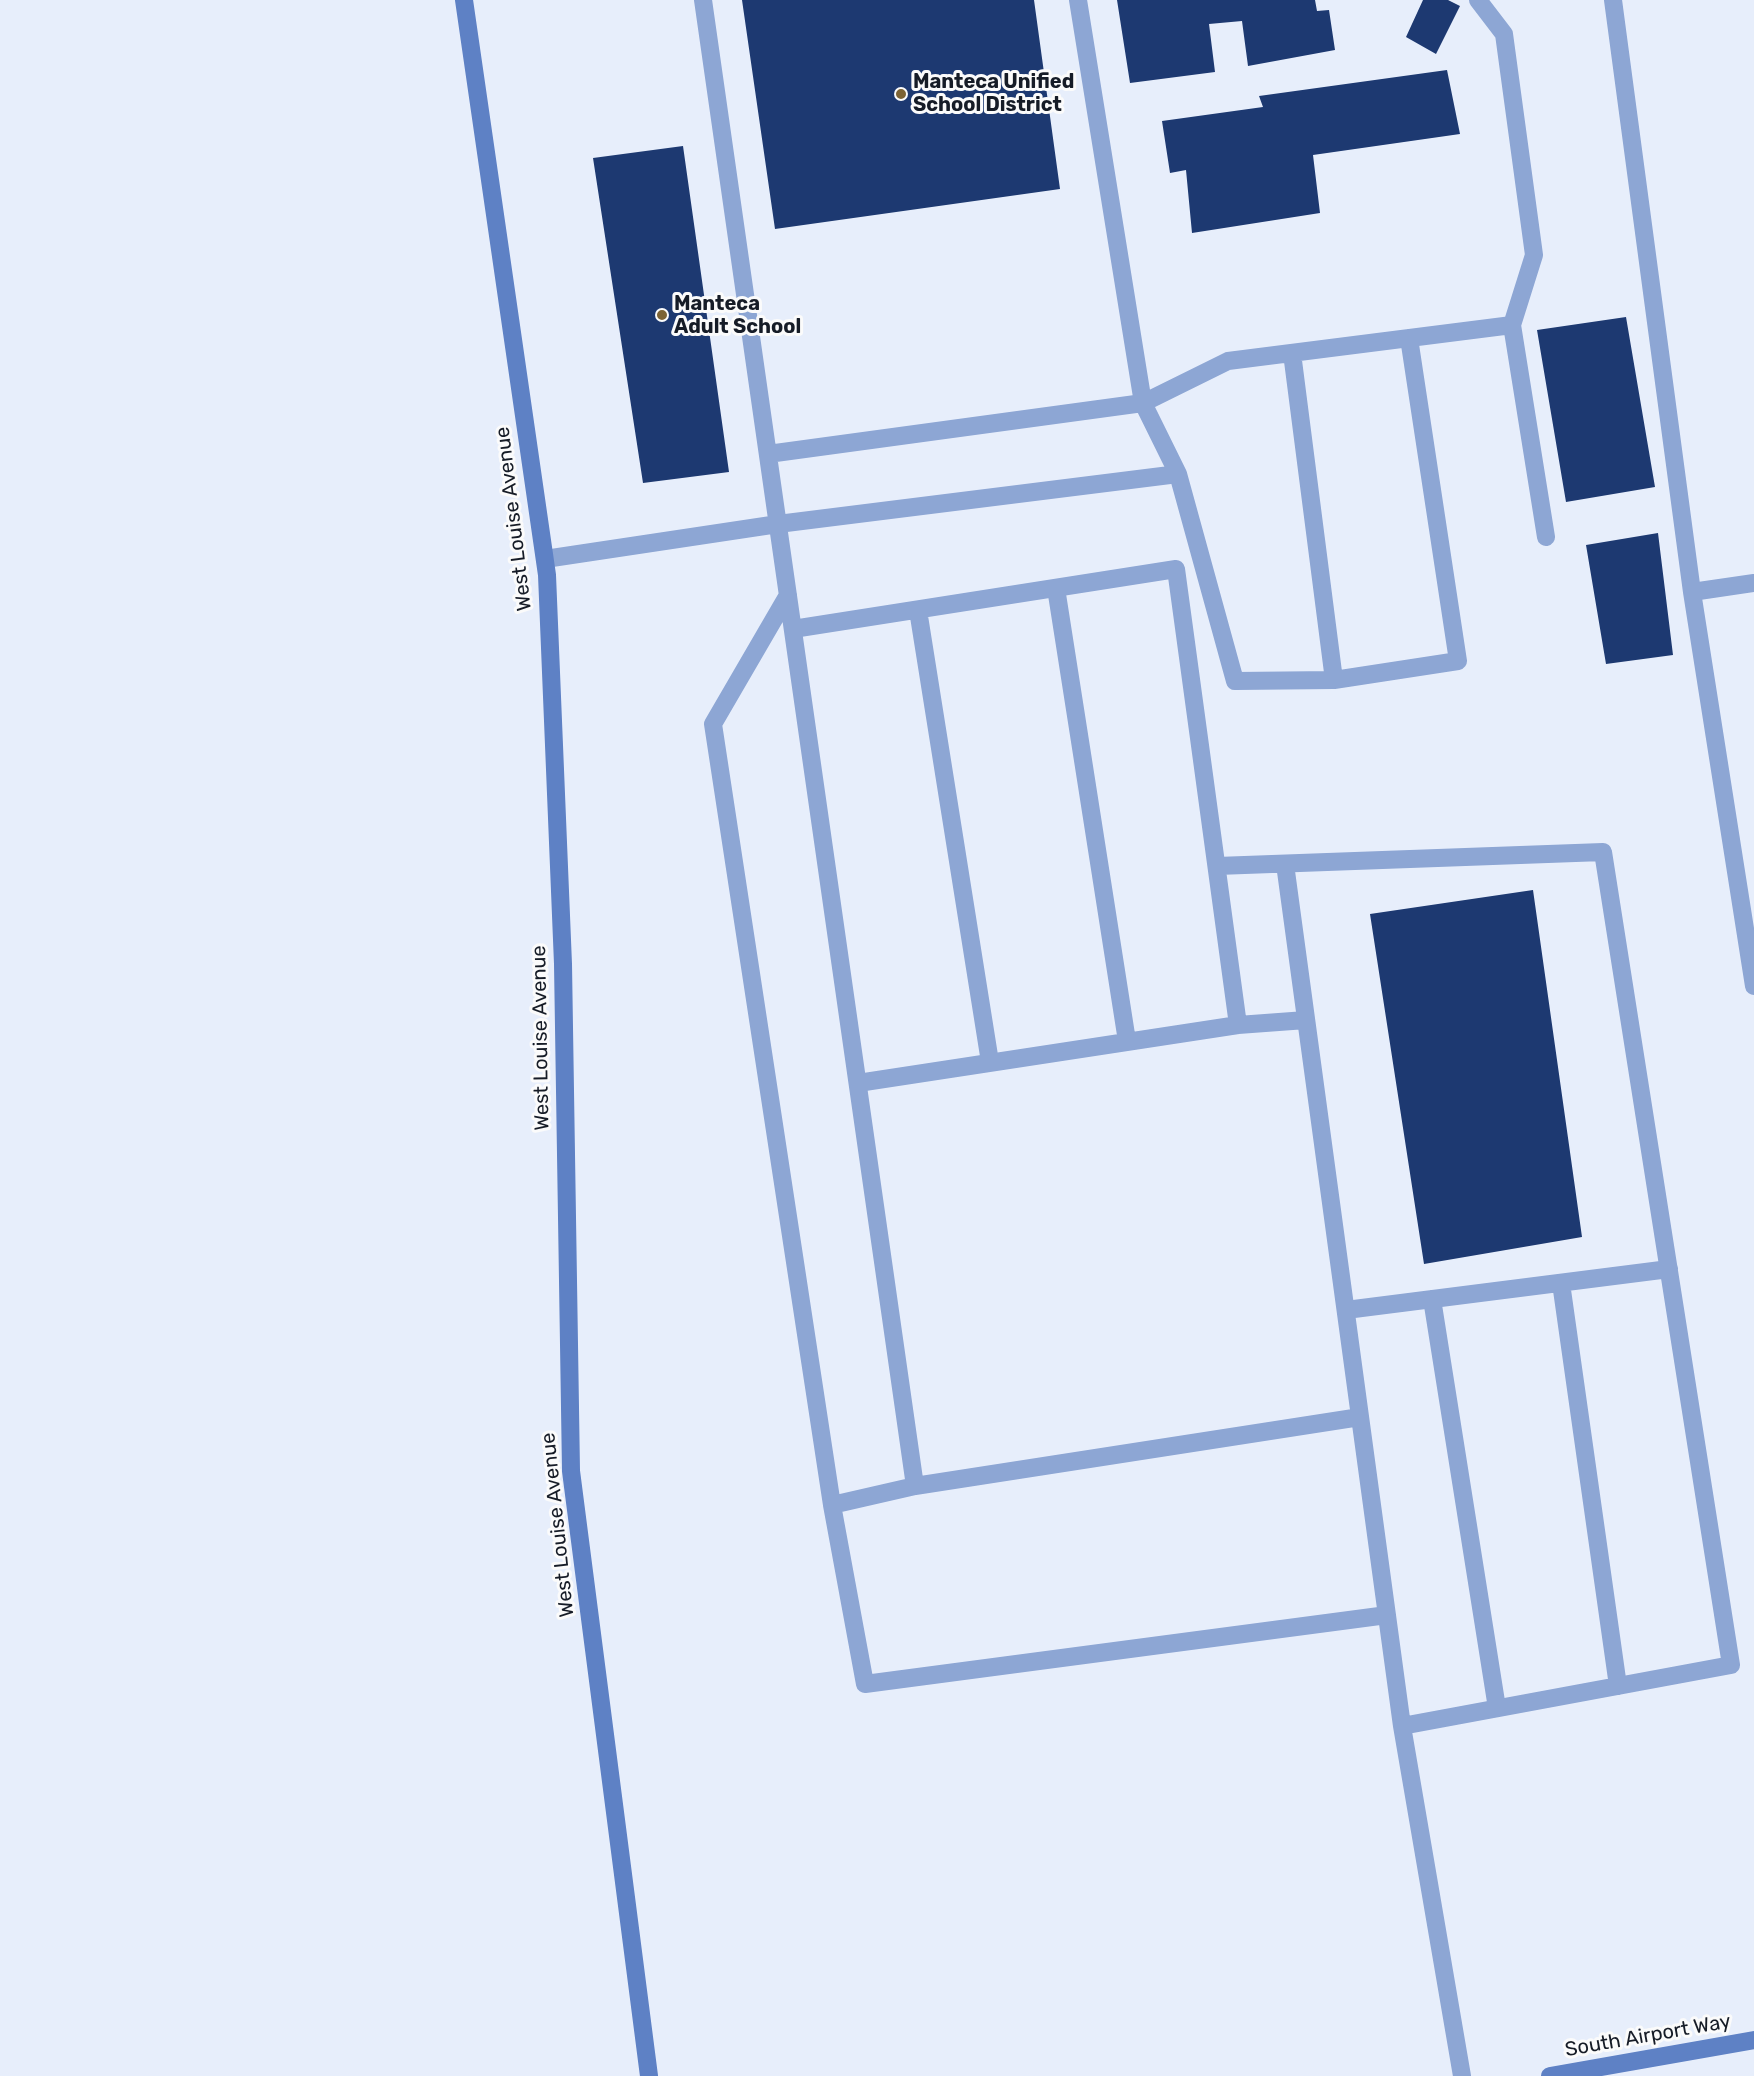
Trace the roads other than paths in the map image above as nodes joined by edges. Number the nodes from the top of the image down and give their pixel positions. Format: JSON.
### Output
{"nodes":[{"id":1,"x":464,"y":0,"type":"edge"},
{"id":2,"x":703,"y":0,"type":"edge"},
{"id":3,"x":1078,"y":0,"type":"edge"},
{"id":4,"x":1478,"y":0,"type":"edge"},
{"id":5,"x":1613,"y":0,"type":"edge"},
{"id":6,"x":1512,"y":325,"type":"junction"},
{"id":7,"x":1410,"y":338,"type":"junction"},
{"id":8,"x":1292,"y":353,"type":"junction"},
{"id":9,"x":1143,"y":403,"type":"junction"},
{"id":10,"x":768,"y":454,"type":"junction"},
{"id":11,"x":1178,"y":474,"type":"junction"},
{"id":12,"x":778,"y":524,"type":"junction"},
{"id":13,"x":1546,"y":537,"type":"dead end"},
{"id":14,"x":545,"y":559,"type":"junction"},
{"id":15,"x":1203,"y":565,"type":"junction"},
{"id":16,"x":1176,"y":569,"type":"junction"},
{"id":17,"x":1754,"y":583,"type":"edge"},
{"id":18,"x":1056,"y":588,"type":"junction"},
{"id":19,"x":1692,"y":592,"type":"junction"},
{"id":20,"x":788,"y":595,"type":"junction"},
{"id":21,"x":918,"y":610,"type":"junction"},
{"id":22,"x":793,"y":629,"type":"junction"},
{"id":23,"x":1334,"y":681,"type":"junction"},
{"id":24,"x":1285,"y":864,"type":"junction"},
{"id":25,"x":1216,"y":866,"type":"junction"},
{"id":26,"x":1754,"y":986,"type":"edge"},
{"id":27,"x":1306,"y":1020,"type":"junction"},
{"id":28,"x":1238,"y":1025,"type":"junction"},
{"id":29,"x":1127,"y":1041,"type":"junction"},
{"id":30,"x":990,"y":1062,"type":"junction"},
{"id":31,"x":858,"y":1083,"type":"junction"},
{"id":32,"x":1669,"y":1269,"type":"junction"},
{"id":33,"x":1561,"y":1283,"type":"junction"},
{"id":34,"x":1432,"y":1299,"type":"junction"},
{"id":35,"x":1346,"y":1310,"type":"junction"},
{"id":36,"x":1360,"y":1417,"type":"junction"},
{"id":37,"x":915,"y":1485,"type":"junction"},
{"id":38,"x":832,"y":1505,"type":"junction"},
{"id":39,"x":1387,"y":1615,"type":"junction"},
{"id":40,"x":1617,"y":1686,"type":"junction"},
{"id":41,"x":1497,"y":1708,"type":"junction"},
{"id":42,"x":1402,"y":1726,"type":"junction"},
{"id":43,"x":1754,"y":2040,"type":"edge"},
{"id":44,"x":649,"y":2076,"type":"edge"},
{"id":45,"x":1462,"y":2076,"type":"edge"},
{"id":46,"x":1550,"y":2076,"type":"edge"}],
"edges":[{"from":1,"to":14,"type":"main road","name":"West Louise Avenue"},
{"from":2,"to":10,"type":"lane"},
{"from":3,"to":9,"type":"lane"},
{"from":4,"to":6,"type":"lane"},
{"from":5,"to":19,"type":"lane"},
{"from":6,"to":7,"type":"lane"},
{"from":6,"to":13,"type":"lane"},
{"from":7,"to":8,"type":"lane"},
{"from":7,"to":23,"type":"lane"},
{"from":8,"to":9,"type":"lane"},
{"from":8,"to":23,"type":"lane"},
{"from":9,"to":10,"type":"lane"},
{"from":9,"to":11,"type":"lane"},
{"from":10,"to":12,"type":"lane"},
{"from":11,"to":12,"type":"lane"},
{"from":11,"to":15,"type":"lane"},
{"from":12,"to":14,"type":"lane"},
{"from":12,"to":20,"type":"lane"},
{"from":14,"to":44,"type":"main road","name":"West Louise Avenue"},
{"from":15,"to":16,"type":"lane"},
{"from":15,"to":23,"type":"lane"},
{"from":16,"to":18,"type":"lane"},
{"from":16,"to":25,"type":"lane"},
{"from":17,"to":19,"type":"lane"},
{"from":18,"to":21,"type":"lane"},
{"from":18,"to":29,"type":"lane"},
{"from":19,"to":26,"type":"lane"},
{"from":20,"to":22,"type":"lane"},
{"from":20,"to":38,"type":"lane"},
{"from":21,"to":22,"type":"lane"},
{"from":21,"to":30,"type":"lane"},
{"from":22,"to":31,"type":"lane"},
{"from":24,"to":25,"type":"lane"},
{"from":24,"to":27,"type":"lane"},
{"from":24,"to":32,"type":"lane"},
{"from":25,"to":28,"type":"lane"},
{"from":27,"to":28,"type":"lane"},
{"from":27,"to":35,"type":"lane"},
{"from":28,"to":29,"type":"lane"},
{"from":29,"to":30,"type":"lane"},
{"from":30,"to":31,"type":"lane"},
{"from":31,"to":37,"type":"lane"},
{"from":32,"to":33,"type":"lane"},
{"from":32,"to":40,"type":"lane"},
{"from":33,"to":34,"type":"lane"},
{"from":33,"to":40,"type":"lane"},
{"from":34,"to":35,"type":"lane"},
{"from":34,"to":41,"type":"lane"},
{"from":35,"to":36,"type":"lane"},
{"from":36,"to":37,"type":"lane"},
{"from":36,"to":39,"type":"lane"},
{"from":37,"to":38,"type":"lane"},
{"from":38,"to":39,"type":"lane"},
{"from":39,"to":42,"type":"lane"},
{"from":40,"to":41,"type":"lane"},
{"from":41,"to":42,"type":"lane"},
{"from":42,"to":45,"type":"lane"},
{"from":43,"to":46,"type":"main road","name":"South Airport Way"}]}
